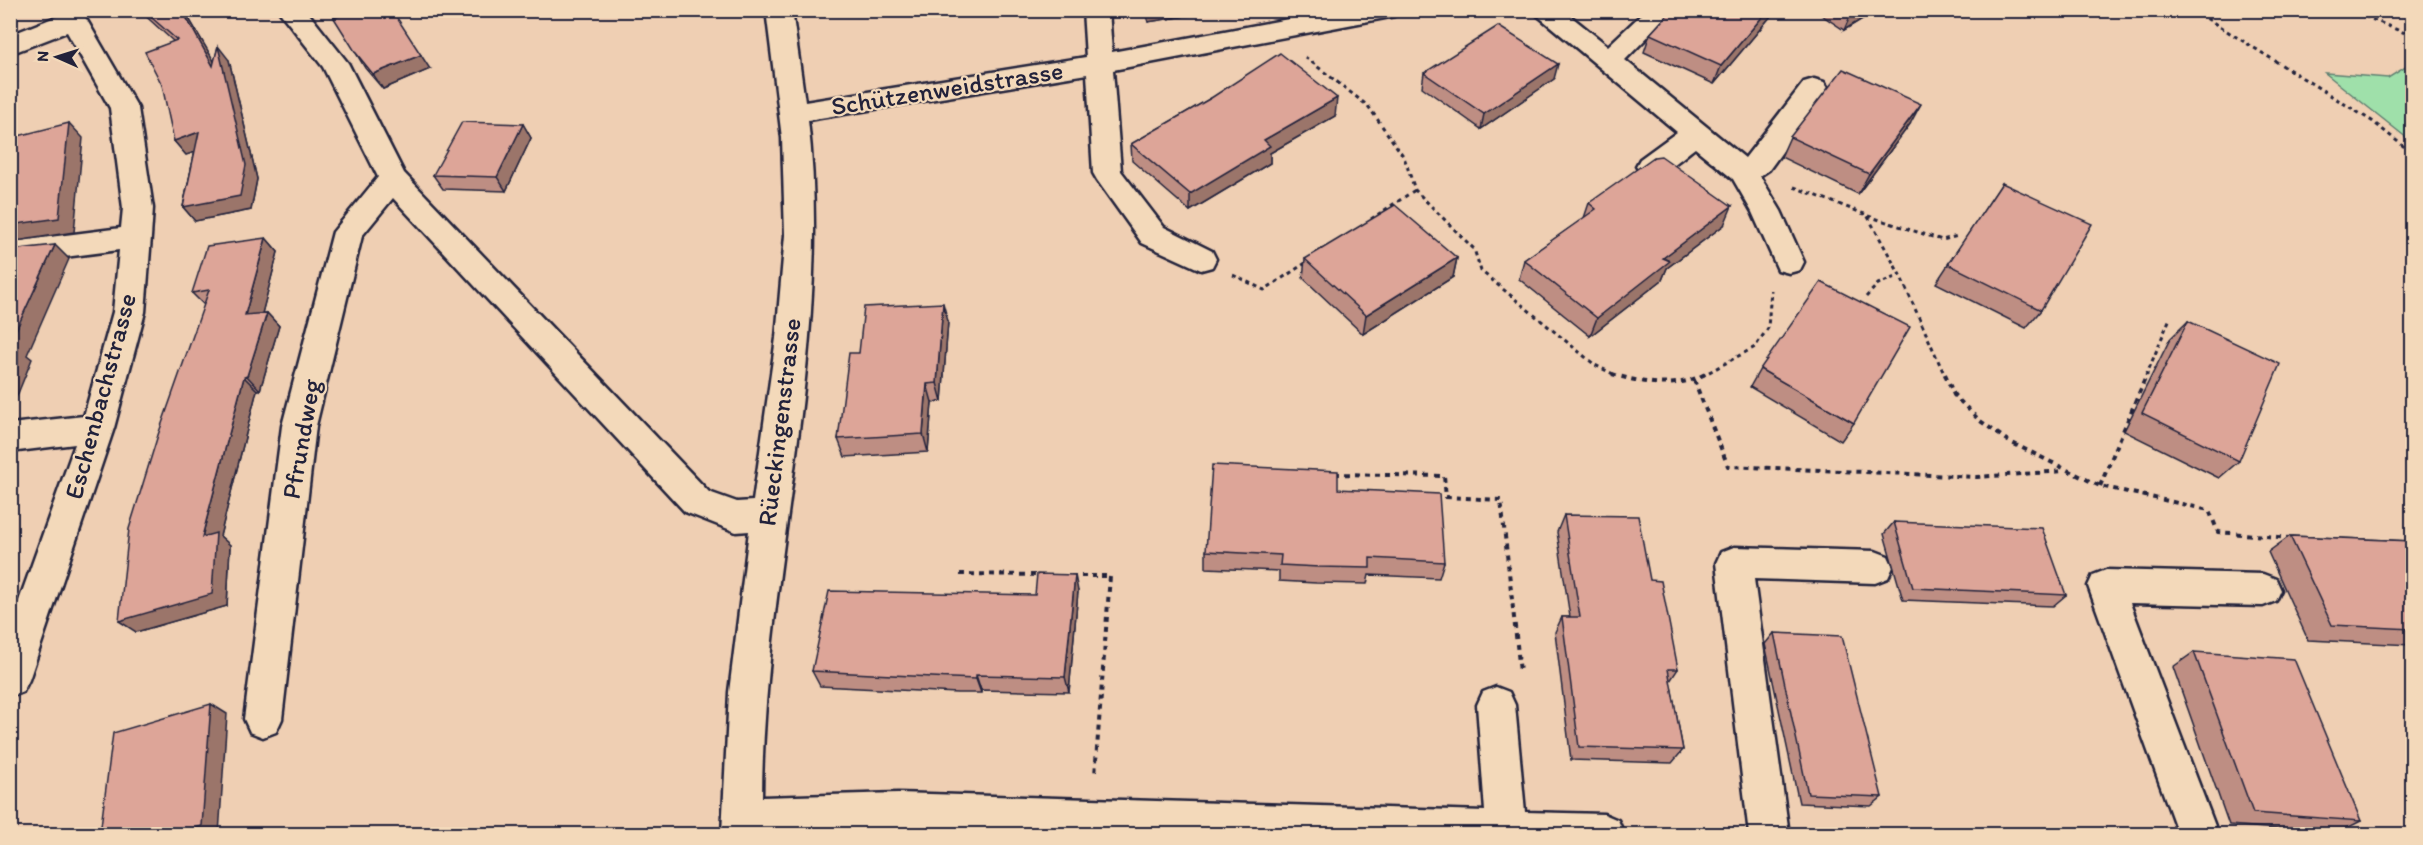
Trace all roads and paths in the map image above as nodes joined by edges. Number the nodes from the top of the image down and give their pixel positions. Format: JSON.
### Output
{"nodes":[{"id":1,"x":291,"y":10,"type":"edge"},
{"id":2,"x":779,"y":10,"type":"edge"},
{"id":3,"x":1096,"y":10,"type":"edge"},
{"id":4,"x":1385,"y":10,"type":"edge"},
{"id":5,"x":1544,"y":10,"type":"edge"},
{"id":6,"x":1661,"y":10,"type":"edge"},
{"id":7,"x":2193,"y":10,"type":"edge"},
{"id":8,"x":2350,"y":10,"type":"edge"},
{"id":9,"x":71,"y":15,"type":"edge"},
{"id":10,"x":2412,"y":36,"type":"edge"},
{"id":11,"x":10,"y":45,"type":"edge"},
{"id":12,"x":1307,"y":59,"type":"dead end"},
{"id":13,"x":1607,"y":59,"type":"junction"},
{"id":14,"x":1101,"y":63,"type":"junction"},
{"id":15,"x":1814,"y":88,"type":"dead end"},
{"id":16,"x":794,"y":113,"type":"junction"},
{"id":17,"x":1696,"y":133,"type":"junction"},
{"id":18,"x":1136,"y":144,"type":"edge"},
{"id":19,"x":1106,"y":147,"type":"junction"},
{"id":20,"x":2412,"y":153,"type":"edge"},
{"id":21,"x":1650,"y":166,"type":"edge"},
{"id":22,"x":1743,"y":172,"type":"junction"},
{"id":23,"x":393,"y":179,"type":"junction"},
{"id":24,"x":1415,"y":190,"type":"junction"},
{"id":25,"x":1867,"y":215,"type":"junction"},
{"id":26,"x":1362,"y":225,"type":"edge"},
{"id":27,"x":1958,"y":236,"type":"dead end"},
{"id":28,"x":136,"y":237,"type":"junction"},
{"id":29,"x":10,"y":253,"type":"edge"},
{"id":30,"x":1313,"y":258,"type":"edge"},
{"id":31,"x":1201,"y":259,"type":"joint"},
{"id":32,"x":1790,"y":262,"type":"dead end"},
{"id":33,"x":1900,"y":275,"type":"junction"},
{"id":34,"x":1771,"y":287,"type":"dead end"},
{"id":35,"x":1866,"y":297,"type":"dead end"},
{"id":36,"x":2170,"y":318,"type":"dead end"},
{"id":37,"x":1694,"y":380,"type":"junction"},
{"id":38,"x":97,"y":428,"type":"junction"},
{"id":39,"x":10,"y":438,"type":"edge"},
{"id":40,"x":2066,"y":471,"type":"junction"},
{"id":41,"x":1326,"y":473,"type":"edge"},
{"id":42,"x":2100,"y":486,"type":"junction"},
{"id":43,"x":769,"y":515,"type":"junction"},
{"id":44,"x":2299,"y":538,"type":"edge"},
{"id":45,"x":1875,"y":567,"type":"dead end"},
{"id":46,"x":960,"y":574,"type":"dead end"},
{"id":47,"x":1052,"y":576,"type":"edge"},
{"id":48,"x":1064,"y":576,"type":"edge"},
{"id":49,"x":2263,"y":590,"type":"dead end"},
{"id":50,"x":10,"y":681,"type":"edge"},
{"id":51,"x":1509,"y":691,"type":"joint"},
{"id":52,"x":263,"y":719,"type":"dead end"},
{"id":53,"x":1095,"y":784,"type":"dead end"},
{"id":54,"x":865,"y":824,"type":"edge"},
{"id":55,"x":742,"y":826,"type":"edge"},
{"id":56,"x":1300,"y":830,"type":"edge"},
{"id":57,"x":1507,"y":831,"type":"junction"},
{"id":58,"x":1604,"y":834,"type":"edge"},
{"id":59,"x":1769,"y":834,"type":"edge"},
{"id":60,"x":2198,"y":834,"type":"edge"}],
"edges":[{"from":1,"to":23,"type":"street"},
{"from":2,"to":16,"type":"street","name":"Rüeckingenstrasse"},
{"from":3,"to":14,"type":"street"},
{"from":4,"to":14,"type":"street","name":"Schützenweidstrasse"},
{"from":5,"to":13,"type":"street"},
{"from":6,"to":13,"type":"street"},
{"from":7,"to":20,"type":"path"},
{"from":8,"to":10,"type":"path"},
{"from":9,"to":11,"type":"street"},
{"from":9,"to":28,"type":"street","name":"Eschenbachstrasse"},
{"from":12,"to":24,"type":"path"},
{"from":13,"to":17,"type":"street"},
{"from":14,"to":16,"type":"street","name":"Schützenweidstrasse"},
{"from":14,"to":19,"type":"street"},
{"from":15,"to":22,"type":"street"},
{"from":16,"to":43,"type":"street","name":"Rüeckingenstrasse"},
{"from":17,"to":21,"type":"street"},
{"from":17,"to":22,"type":"street"},
{"from":18,"to":19,"type":"street"},
{"from":19,"to":31,"type":"street"},
{"from":22,"to":25,"type":"path"},
{"from":22,"to":32,"type":"street"},
{"from":23,"to":43,"type":"street"},
{"from":23,"to":52,"type":"street","name":"Pfrundweg"},
{"from":24,"to":26,"type":"path"},
{"from":24,"to":37,"type":"path"},
{"from":25,"to":27,"type":"path"},
{"from":25,"to":33,"type":"path"},
{"from":28,"to":29,"type":"street"},
{"from":28,"to":38,"type":"street","name":"Eschenbachstrasse"},
{"from":30,"to":31,"type":"path"},
{"from":33,"to":35,"type":"path"},
{"from":33,"to":40,"type":"path"},
{"from":34,"to":37,"type":"path"},
{"from":36,"to":42,"type":"path"},
{"from":37,"to":40,"type":"path"},
{"from":38,"to":39,"type":"street"},
{"from":38,"to":50,"type":"street","name":"Eschenbachstrasse"},
{"from":40,"to":42,"type":"path"},
{"from":41,"to":51,"type":"path"},
{"from":42,"to":44,"type":"path"},
{"from":43,"to":55,"type":"street","name":"Rüeckingenstrasse"},
{"from":45,"to":59,"type":"street"},
{"from":46,"to":47,"type":"path"},
{"from":48,"to":53,"type":"path"},
{"from":49,"to":60,"type":"street"},
{"from":51,"to":57,"type":"street"},
{"from":54,"to":55,"type":"street"},
{"from":54,"to":56,"type":"street"},
{"from":56,"to":57,"type":"street"},
{"from":57,"to":58,"type":"street"}]}
